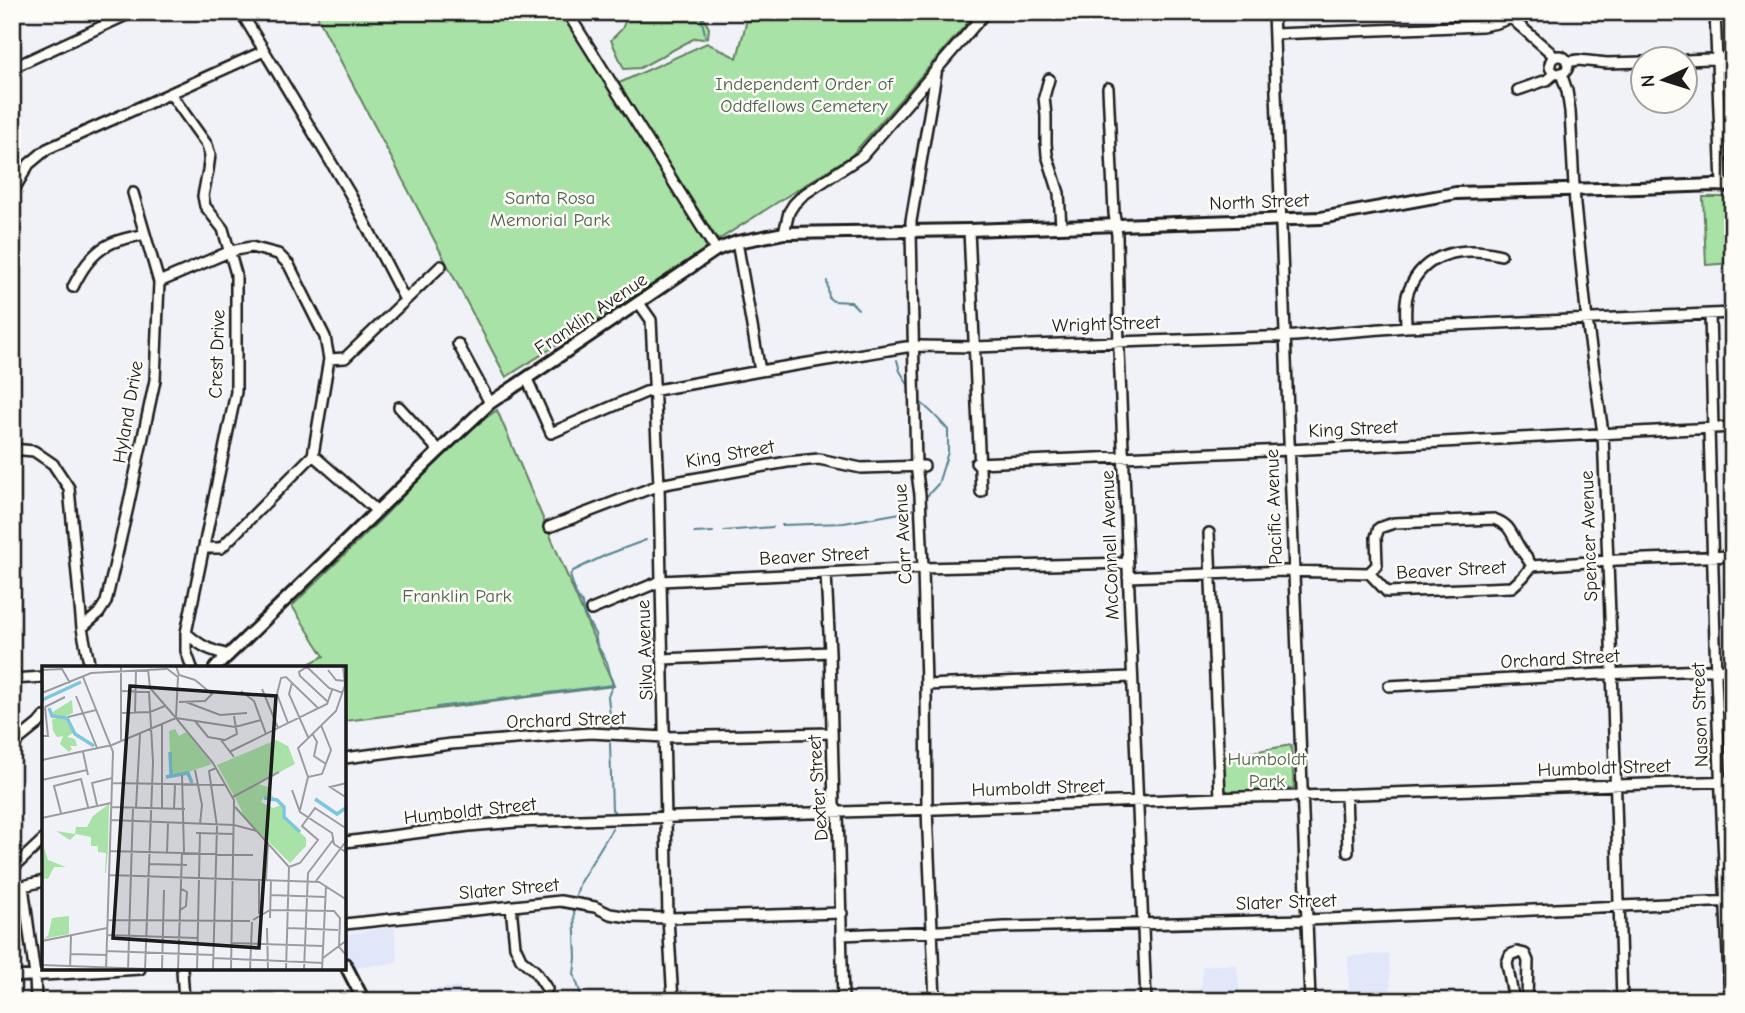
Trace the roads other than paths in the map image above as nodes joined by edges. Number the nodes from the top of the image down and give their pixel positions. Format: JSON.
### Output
{"nodes":[{"id":1,"x":133,"y":12,"type":"edge"},
{"id":2,"x":241,"y":12,"type":"edge"},
{"id":3,"x":567,"y":12,"type":"edge"},
{"id":4,"x":986,"y":12,"type":"edge"},
{"id":5,"x":1273,"y":12,"type":"edge"},
{"id":6,"x":1715,"y":12,"type":"edge"},
{"id":7,"x":1509,"y":15,"type":"edge"},
{"id":8,"x":1274,"y":34,"type":"junction"},
{"id":9,"x":264,"y":51,"type":"junction"},
{"id":10,"x":1554,"y":57,"type":"junction"},
{"id":11,"x":1733,"y":58,"type":"edge"},
{"id":12,"x":1717,"y":59,"type":"junction"},
{"id":13,"x":1700,"y":60,"type":"edge"},
{"id":14,"x":1567,"y":62,"type":"junction"},
{"id":15,"x":1630,"y":62,"type":"edge"},
{"id":16,"x":12,"y":68,"type":"edge"},
{"id":17,"x":937,"y":68,"type":"junction"},
{"id":18,"x":1558,"y":73,"type":"junction"},
{"id":19,"x":1049,"y":79,"type":"dead end"},
{"id":20,"x":1108,"y":88,"type":"dead end"},
{"id":21,"x":1518,"y":90,"type":"dead end"},
{"id":22,"x":170,"y":93,"type":"junction"},
{"id":23,"x":1727,"y":185,"type":"edge"},
{"id":24,"x":1574,"y":190,"type":"junction"},
{"id":25,"x":12,"y":193,"type":"edge"},
{"id":26,"x":133,"y":194,"type":"dead end"},
{"id":27,"x":1280,"y":219,"type":"junction"},
{"id":28,"x":1115,"y":224,"type":"junction"},
{"id":29,"x":1061,"y":227,"type":"junction"},
{"id":30,"x":969,"y":230,"type":"junction"},
{"id":31,"x":911,"y":231,"type":"junction"},
{"id":32,"x":785,"y":233,"type":"junction"},
{"id":33,"x":145,"y":234,"type":"junction"},
{"id":34,"x":737,"y":242,"type":"junction"},
{"id":35,"x":716,"y":250,"type":"junction"},
{"id":36,"x":230,"y":251,"type":"junction"},
{"id":37,"x":1501,"y":255,"type":"dead end"},
{"id":38,"x":442,"y":267,"type":"dead end"},
{"id":39,"x":159,"y":282,"type":"junction"},
{"id":40,"x":73,"y":287,"type":"dead end"},
{"id":41,"x":405,"y":300,"type":"junction"},
{"id":42,"x":639,"y":303,"type":"junction"},
{"id":43,"x":1733,"y":313,"type":"edge"},
{"id":44,"x":1710,"y":314,"type":"junction"},
{"id":45,"x":1587,"y":320,"type":"junction"},
{"id":46,"x":1406,"y":327,"type":"junction"},
{"id":47,"x":1284,"y":335,"type":"junction"},
{"id":48,"x":1119,"y":341,"type":"junction"},
{"id":49,"x":458,"y":344,"type":"dead end"},
{"id":50,"x":914,"y":347,"type":"junction"},
{"id":51,"x":974,"y":347,"type":"junction"},
{"id":52,"x":329,"y":359,"type":"junction"},
{"id":53,"x":760,"y":371,"type":"junction"},
{"id":54,"x":527,"y":379,"type":"junction"},
{"id":55,"x":654,"y":391,"type":"junction"},
{"id":56,"x":490,"y":403,"type":"junction"},
{"id":57,"x":399,"y":407,"type":"dead end"},
{"id":58,"x":1711,"y":428,"type":"junction"},
{"id":59,"x":1733,"y":428,"type":"edge"},
{"id":60,"x":1603,"y":433,"type":"junction"},
{"id":61,"x":12,"y":449,"type":"edge"},
{"id":62,"x":1289,"y":450,"type":"junction"},
{"id":63,"x":439,"y":451,"type":"junction"},
{"id":64,"x":313,"y":456,"type":"junction"},
{"id":65,"x":1124,"y":456,"type":"junction"},
{"id":66,"x":978,"y":463,"type":"junction"},
{"id":67,"x":920,"y":466,"type":"junction"},
{"id":68,"x":659,"y":485,"type":"junction"},
{"id":69,"x":981,"y":492,"type":"dead end"},
{"id":70,"x":377,"y":511,"type":"junction"},
{"id":71,"x":549,"y":527,"type":"dead end"},
{"id":72,"x":1209,"y":533,"type":"dead end"},
{"id":73,"x":204,"y":548,"type":"junction"},
{"id":74,"x":1733,"y":556,"type":"edge"},
{"id":75,"x":1713,"y":557,"type":"junction"},
{"id":76,"x":1608,"y":561,"type":"junction"},
{"id":77,"x":1128,"y":562,"type":"junction"},
{"id":78,"x":1532,"y":566,"type":"junction"},
{"id":79,"x":923,"y":568,"type":"junction"},
{"id":80,"x":1294,"y":572,"type":"junction"},
{"id":81,"x":1369,"y":573,"type":"junction"},
{"id":82,"x":826,"y":574,"type":"junction"},
{"id":83,"x":1212,"y":574,"type":"junction"},
{"id":84,"x":1128,"y":577,"type":"junction"},
{"id":85,"x":661,"y":581,"type":"junction"},
{"id":86,"x":591,"y":610,"type":"dead end"},
{"id":87,"x":82,"y":628,"type":"junction"},
{"id":88,"x":186,"y":633,"type":"junction"},
{"id":89,"x":830,"y":652,"type":"junction"},
{"id":90,"x":229,"y":655,"type":"junction"},
{"id":91,"x":662,"y":659,"type":"junction"},
{"id":92,"x":90,"y":666,"type":"edge"},
{"id":93,"x":191,"y":666,"type":"edge"},
{"id":94,"x":217,"y":666,"type":"edge"},
{"id":95,"x":1733,"y":669,"type":"edge"},
{"id":96,"x":1716,"y":670,"type":"junction"},
{"id":97,"x":1612,"y":674,"type":"junction"},
{"id":98,"x":42,"y":677,"type":"edge"},
{"id":99,"x":1132,"y":677,"type":"junction"},
{"id":100,"x":12,"y":679,"type":"edge"},
{"id":101,"x":926,"y":685,"type":"junction"},
{"id":102,"x":1389,"y":686,"type":"dead end"},
{"id":103,"x":42,"y":719,"type":"edge"},
{"id":104,"x":831,"y":733,"type":"junction"},
{"id":105,"x":665,"y":737,"type":"junction"},
{"id":106,"x":12,"y":745,"type":"edge"},
{"id":107,"x":346,"y":758,"type":"edge"},
{"id":108,"x":1733,"y":781,"type":"edge"},
{"id":109,"x":1721,"y":782,"type":"junction"},
{"id":110,"x":1616,"y":784,"type":"junction"},
{"id":111,"x":1346,"y":794,"type":"junction"},
{"id":112,"x":1301,"y":796,"type":"junction"},
{"id":113,"x":1220,"y":798,"type":"junction"},
{"id":114,"x":1138,"y":802,"type":"junction"},
{"id":115,"x":927,"y":809,"type":"junction"},
{"id":116,"x":838,"y":812,"type":"junction"},
{"id":117,"x":667,"y":817,"type":"junction"},
{"id":118,"x":42,"y":841,"type":"edge"},
{"id":119,"x":346,"y":842,"type":"edge"},
{"id":120,"x":1348,"y":852,"type":"dead end"},
{"id":121,"x":12,"y":869,"type":"edge"},
{"id":122,"x":42,"y":881,"type":"edge"},
{"id":123,"x":1729,"y":901,"type":"edge"},
{"id":124,"x":1619,"y":905,"type":"junction"},
{"id":125,"x":511,"y":906,"type":"junction"},
{"id":126,"x":842,"y":913,"type":"junction"},
{"id":127,"x":668,"y":918,"type":"junction"},
{"id":128,"x":1307,"y":920,"type":"junction"},
{"id":129,"x":1142,"y":923,"type":"junction"},
{"id":130,"x":346,"y":924,"type":"edge"},
{"id":131,"x":932,"y":932,"type":"junction"},
{"id":132,"x":841,"y":935,"type":"junction"},
{"id":133,"x":346,"y":966,"type":"edge"},
{"id":134,"x":110,"y":971,"type":"edge"},
{"id":135,"x":181,"y":971,"type":"edge"},
{"id":136,"x":35,"y":976,"type":"junction"},
{"id":137,"x":12,"y":977,"type":"edge"},
{"id":138,"x":547,"y":989,"type":"dead end"},
{"id":139,"x":36,"y":1001,"type":"edge"},
{"id":140,"x":184,"y":1001,"type":"edge"},
{"id":141,"x":364,"y":1001,"type":"edge"},
{"id":142,"x":673,"y":1001,"type":"edge"},
{"id":143,"x":843,"y":1001,"type":"edge"},
{"id":144,"x":935,"y":1001,"type":"edge"},
{"id":145,"x":1146,"y":1001,"type":"edge"},
{"id":146,"x":1310,"y":1001,"type":"edge"},
{"id":147,"x":1514,"y":1001,"type":"edge"},
{"id":148,"x":1527,"y":1001,"type":"edge"},
{"id":149,"x":1622,"y":1001,"type":"edge"},
{"id":150,"x":1730,"y":1001,"type":"edge"}],
"edges":[{"from":1,"to":16,"type":"street"},
{"from":2,"to":9,"type":"street"},
{"from":3,"to":35,"type":"street"},
{"from":4,"to":17,"type":"street"},
{"from":5,"to":8,"type":"street","name":"Pacific Avenue"},
{"from":6,"to":12,"type":"street"},
{"from":7,"to":8,"type":"street"},
{"from":7,"to":10,"type":"street"},
{"from":8,"to":27,"type":"street","name":"Pacific Avenue"},
{"from":9,"to":22,"type":"street"},
{"from":9,"to":41,"type":"street"},
{"from":10,"to":14,"type":"street"},
{"from":10,"to":18,"type":"street"},
{"from":11,"to":12,"type":"street"},
{"from":12,"to":13,"type":"street"},
{"from":12,"to":23,"type":"street"},
{"from":14,"to":15,"type":"street"},
{"from":14,"to":18,"type":"street"},
{"from":17,"to":31,"type":"street","name":"Carr Avenue"},
{"from":17,"to":32,"type":"street"},
{"from":18,"to":21,"type":"street"},
{"from":18,"to":24,"type":"street","name":"Spencer Avenue"},
{"from":19,"to":29,"type":"street"},
{"from":20,"to":28,"type":"street","name":"McConnell Avenue"},
{"from":22,"to":25,"type":"street"},
{"from":22,"to":36,"type":"street","name":"Crest Drive"},
{"from":23,"to":24,"type":"main road","name":"North Street"},
{"from":24,"to":27,"type":"main road","name":"North Street"},
{"from":24,"to":45,"type":"street","name":"Spencer Avenue"},
{"from":26,"to":33,"type":"street","name":"Hyland Drive"},
{"from":27,"to":28,"type":"main road","name":"North Street"},
{"from":27,"to":47,"type":"street","name":"Pacific Avenue"},
{"from":28,"to":29,"type":"main road","name":"North Street"},
{"from":28,"to":48,"type":"street","name":"McConnell Avenue"},
{"from":29,"to":30,"type":"main road","name":"North Street"},
{"from":30,"to":31,"type":"main road","name":"North Street"},
{"from":30,"to":51,"type":"street"},
{"from":31,"to":32,"type":"main road","name":"North Street"},
{"from":31,"to":50,"type":"street","name":"Carr Avenue"},
{"from":32,"to":34,"type":"main road","name":"Franklin Avenue"},
{"from":33,"to":39,"type":"street","name":"Hyland Drive"},
{"from":33,"to":40,"type":"street"},
{"from":34,"to":35,"type":"main road","name":"Franklin Avenue"},
{"from":34,"to":53,"type":"street"},
{"from":35,"to":42,"type":"main road","name":"Franklin Avenue"},
{"from":36,"to":39,"type":"street"},
{"from":36,"to":52,"type":"street"},
{"from":36,"to":73,"type":"street","name":"Crest Drive"},
{"from":37,"to":46,"type":"street"},
{"from":38,"to":41,"type":"street"},
{"from":39,"to":87,"type":"street","name":"Hyland Drive"},
{"from":41,"to":52,"type":"street"},
{"from":42,"to":54,"type":"main road","name":"Franklin Avenue"},
{"from":42,"to":55,"type":"street","name":"Silva Avenue"},
{"from":43,"to":44,"type":"street","name":"Wright Street"},
{"from":44,"to":45,"type":"street","name":"Wright Street"},
{"from":44,"to":58,"type":"street","name":"Nason Street"},
{"from":45,"to":46,"type":"street","name":"Wright Street"},
{"from":45,"to":60,"type":"street","name":"Spencer Avenue"},
{"from":46,"to":47,"type":"street","name":"Wright Street"},
{"from":47,"to":48,"type":"street","name":"Wright Street"},
{"from":47,"to":62,"type":"street","name":"Pacific Avenue"},
{"from":48,"to":51,"type":"street","name":"Wright Street"},
{"from":48,"to":65,"type":"street","name":"McConnell Avenue"},
{"from":49,"to":56,"type":"street"},
{"from":50,"to":51,"type":"street","name":"Wright Street"},
{"from":50,"to":53,"type":"street","name":"Wright Street"},
{"from":50,"to":67,"type":"street","name":"Carr Avenue"},
{"from":51,"to":66,"type":"street"},
{"from":52,"to":64,"type":"street"},
{"from":53,"to":55,"type":"street","name":"Wright Street"},
{"from":54,"to":55,"type":"street","name":"Wright Street"},
{"from":54,"to":56,"type":"main road","name":"Franklin Avenue"},
{"from":55,"to":68,"type":"street","name":"Silva Avenue"},
{"from":56,"to":63,"type":"main road","name":"Franklin Avenue"},
{"from":57,"to":63,"type":"street"},
{"from":58,"to":59,"type":"street","name":"King Street"},
{"from":58,"to":60,"type":"street","name":"King Street"},
{"from":58,"to":75,"type":"street","name":"Nason Street"},
{"from":60,"to":62,"type":"street","name":"King Street"},
{"from":60,"to":76,"type":"street","name":"Spencer Avenue"},
{"from":61,"to":87,"type":"street"},
{"from":62,"to":65,"type":"street","name":"King Street"},
{"from":62,"to":80,"type":"street","name":"Pacific Avenue"},
{"from":63,"to":70,"type":"main road","name":"Franklin Avenue"},
{"from":64,"to":70,"type":"street"},
{"from":64,"to":73,"type":"street"},
{"from":65,"to":66,"type":"street","name":"King Street"},
{"from":65,"to":77,"type":"street","name":"McConnell Avenue"},
{"from":66,"to":69,"type":"street"},
{"from":67,"to":68,"type":"street","name":"King Street"},
{"from":67,"to":79,"type":"street","name":"Carr Avenue"},
{"from":68,"to":71,"type":"street","name":"King Street"},
{"from":68,"to":85,"type":"street","name":"Silva Avenue"},
{"from":70,"to":90,"type":"main road","name":"Franklin Avenue"},
{"from":72,"to":83,"type":"street"},
{"from":73,"to":88,"type":"street","name":"Crest Drive"},
{"from":74,"to":75,"type":"street","name":"Beaver Street"},
{"from":75,"to":76,"type":"street","name":"Beaver Street"},
{"from":75,"to":96,"type":"street","name":"Nason Street"},
{"from":76,"to":78,"type":"street","name":"Beaver Street"},
{"from":76,"to":97,"type":"street","name":"Spencer Avenue"},
{"from":77,"to":79,"type":"street","name":"Beaver Street"},
{"from":77,"to":84,"type":"street","name":"McConnell Avenue"},
{"from":78,"to":81,"type":"street","name":"Beaver Street"},
{"from":78,"to":81,"type":"street"},
{"from":79,"to":82,"type":"street","name":"Beaver Street"},
{"from":79,"to":101,"type":"street","name":"Carr Avenue"},
{"from":80,"to":81,"type":"street","name":"Beaver Street"},
{"from":80,"to":83,"type":"street","name":"Beaver Street"},
{"from":80,"to":112,"type":"street","name":"Pacific Avenue"},
{"from":82,"to":85,"type":"street","name":"Beaver Street"},
{"from":82,"to":89,"type":"street","name":"Dexter Street"},
{"from":83,"to":84,"type":"street","name":"Beaver Street"},
{"from":83,"to":113,"type":"street"},
{"from":84,"to":99,"type":"street","name":"McConnell Avenue"},
{"from":85,"to":86,"type":"street","name":"Beaver Street"},
{"from":85,"to":91,"type":"street","name":"Silva Avenue"},
{"from":87,"to":92,"type":"street"},
{"from":88,"to":90,"type":"street"},
{"from":88,"to":93,"type":"street","name":"Crest Drive"},
{"from":89,"to":91,"type":"street"},
{"from":89,"to":104,"type":"street","name":"Dexter Street"},
{"from":90,"to":94,"type":"main road","name":"Franklin Avenue"},
{"from":91,"to":105,"type":"street","name":"Silva Avenue"},
{"from":95,"to":96,"type":"street","name":"Orchard Street"},
{"from":96,"to":97,"type":"street","name":"Orchard Street"},
{"from":96,"to":109,"type":"street","name":"Nason Street"},
{"from":97,"to":102,"type":"street","name":"Orchard Street"},
{"from":97,"to":110,"type":"street","name":"Spencer Avenue"},
{"from":98,"to":100,"type":"street"},
{"from":99,"to":101,"type":"street"},
{"from":99,"to":114,"type":"street","name":"McConnell Avenue"},
{"from":101,"to":115,"type":"street","name":"Carr Avenue"},
{"from":103,"to":106,"type":"street"},
{"from":104,"to":105,"type":"street","name":"Orchard Street"},
{"from":104,"to":116,"type":"street","name":"Dexter Street"},
{"from":105,"to":107,"type":"street","name":"Orchard Street"},
{"from":105,"to":117,"type":"street","name":"Silva Avenue"},
{"from":108,"to":109,"type":"street","name":"Humboldt Street"},
{"from":109,"to":110,"type":"street","name":"Humboldt Street"},
{"from":109,"to":123,"type":"street","name":"Nason Street"},
{"from":110,"to":111,"type":"street","name":"Humboldt Street"},
{"from":110,"to":124,"type":"street","name":"Spencer Avenue"},
{"from":111,"to":112,"type":"street","name":"Humboldt Street"},
{"from":111,"to":120,"type":"street"},
{"from":112,"to":113,"type":"street","name":"Humboldt Street"},
{"from":112,"to":128,"type":"street","name":"Pacific Avenue"},
{"from":113,"to":114,"type":"street","name":"Humboldt Street"},
{"from":114,"to":115,"type":"street","name":"Humboldt Street"},
{"from":114,"to":129,"type":"street","name":"McConnell Avenue"},
{"from":115,"to":116,"type":"street","name":"Humboldt Street"},
{"from":115,"to":131,"type":"street","name":"Carr Avenue"},
{"from":116,"to":117,"type":"street","name":"Humboldt Street"},
{"from":116,"to":126,"type":"street","name":"Dexter Street"},
{"from":117,"to":119,"type":"street","name":"Humboldt Street"},
{"from":117,"to":127,"type":"street","name":"Silva Avenue"},
{"from":118,"to":121,"type":"street"},
{"from":122,"to":136,"type":"street"},
{"from":123,"to":124,"type":"street","name":"Slater Street"},
{"from":123,"to":150,"type":"street","name":"Nason Street"},
{"from":124,"to":128,"type":"street","name":"Slater Street"},
{"from":124,"to":149,"type":"street","name":"Spencer Avenue"},
{"from":125,"to":127,"type":"street","name":"Slater Street"},
{"from":125,"to":130,"type":"street","name":"Slater Street"},
{"from":125,"to":138,"type":"street"},
{"from":126,"to":127,"type":"street","name":"Slater Street"},
{"from":126,"to":132,"type":"street","name":"Dexter Street"},
{"from":127,"to":142,"type":"street","name":"Silva Avenue"},
{"from":128,"to":129,"type":"street","name":"Slater Street"},
{"from":128,"to":146,"type":"street","name":"Pacific Avenue"},
{"from":129,"to":131,"type":"street","name":"Slater Street"},
{"from":129,"to":145,"type":"street","name":"McConnell Avenue"},
{"from":131,"to":132,"type":"street","name":"Slater Street"},
{"from":131,"to":144,"type":"street","name":"Carr Avenue"},
{"from":132,"to":143,"type":"street","name":"Dexter Street"},
{"from":133,"to":141,"type":"main road"},
{"from":134,"to":136,"type":"street"},
{"from":135,"to":140,"type":"street"},
{"from":136,"to":137,"type":"street"},
{"from":136,"to":139,"type":"street"},
{"from":147,"to":148,"type":"street"}]}
